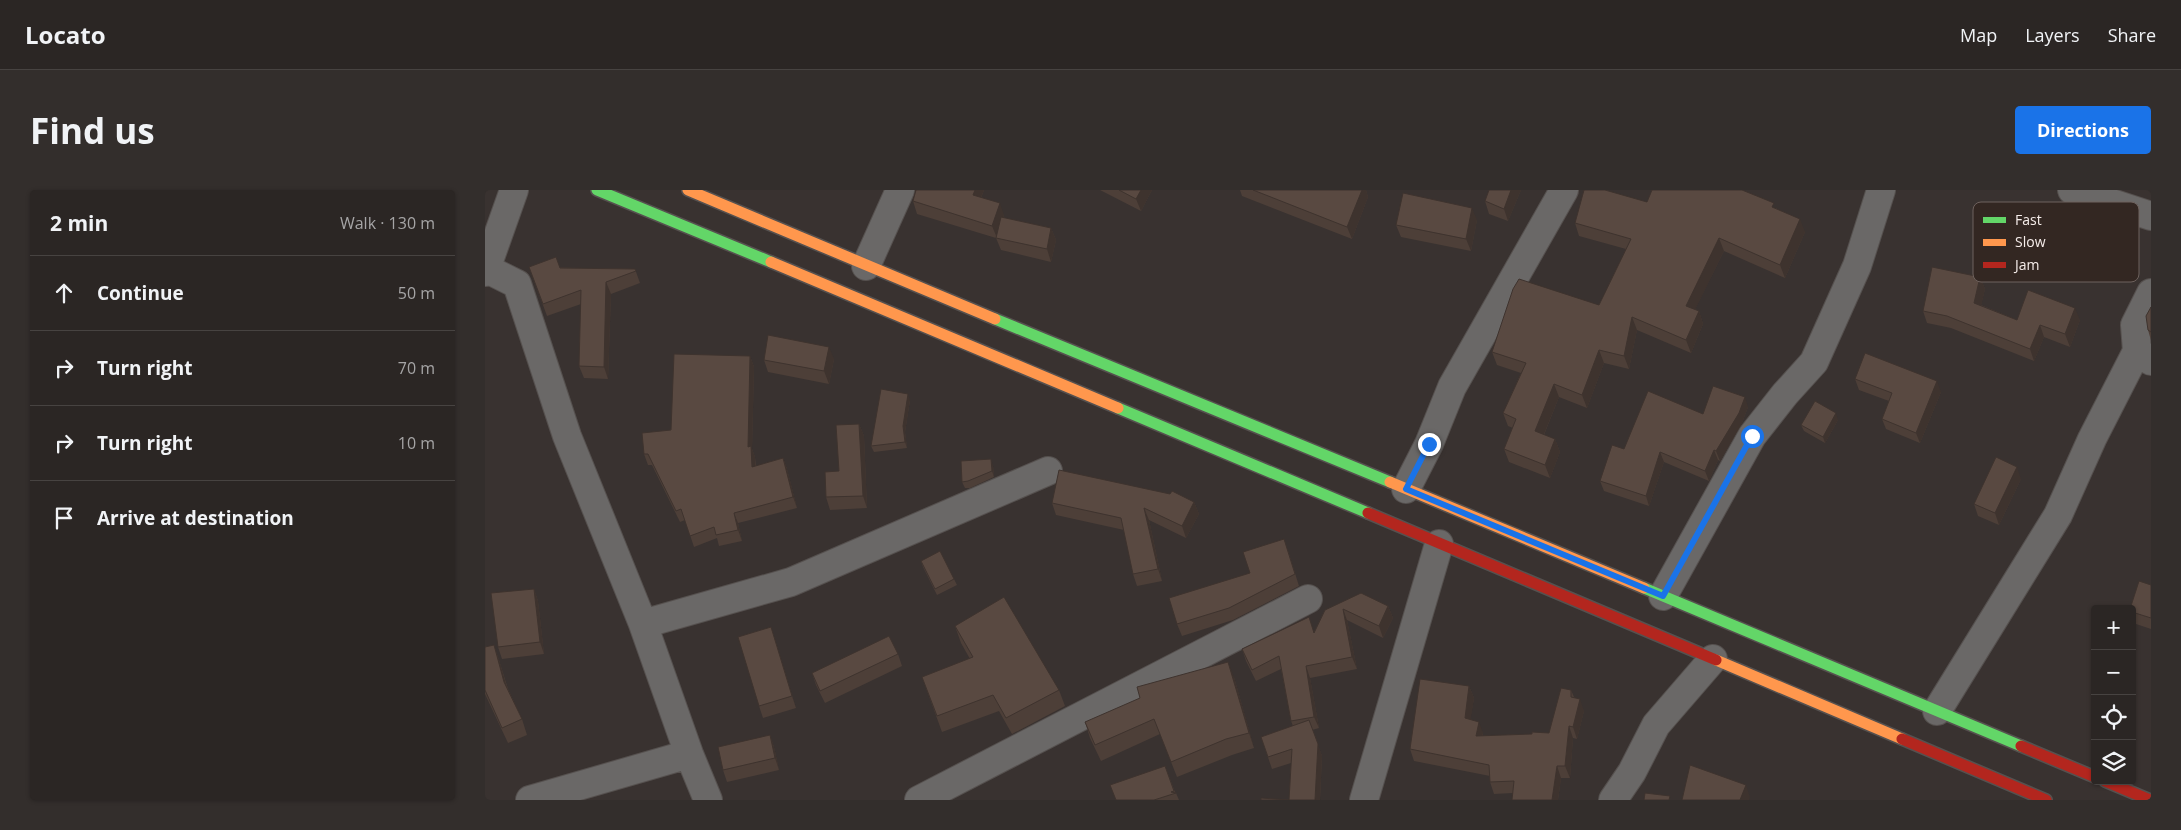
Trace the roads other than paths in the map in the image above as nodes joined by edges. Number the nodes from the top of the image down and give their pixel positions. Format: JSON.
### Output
{"nodes":[{"id":1,"x":514,"y":190,"type":"edge"},
{"id":2,"x":597,"y":190,"type":"edge"},
{"id":3,"x":688,"y":190,"type":"edge"},
{"id":4,"x":900,"y":190,"type":"edge"},
{"id":5,"x":1563,"y":190,"type":"edge"},
{"id":6,"x":1881,"y":190,"type":"edge"},
{"id":7,"x":2072,"y":190,"type":"edge"},
{"id":8,"x":2108,"y":202,"type":"edge"},
{"id":9,"x":2139,"y":212,"type":"edge"},
{"id":10,"x":2151,"y":216,"type":"edge"},
{"id":11,"x":866,"y":266,"type":"junction"},
{"id":12,"x":486,"y":269,"type":"edge"},
{"id":13,"x":2151,"y":293,"type":"edge"},
{"id":14,"x":2144,"y":356,"type":"edge"},
{"id":15,"x":1048,"y":471,"type":"dead end"},
{"id":16,"x":1406,"y":489,"type":"junction"},
{"id":17,"x":1439,"y":544,"type":"junction"},
{"id":18,"x":1663,"y":596,"type":"junction"},
{"id":19,"x":1308,"y":598,"type":"dead end"},
{"id":20,"x":643,"y":624,"type":"junction"},
{"id":21,"x":1713,"y":659,"type":"junction"},
{"id":22,"x":1937,"y":711,"type":"junction"},
{"id":23,"x":689,"y":754,"type":"junction"},
{"id":24,"x":2091,"y":775,"type":"edge"},
{"id":25,"x":2114,"y":785,"type":"edge"},
{"id":26,"x":2144,"y":799,"type":"edge"},
{"id":27,"x":530,"y":800,"type":"edge"},
{"id":28,"x":708,"y":800,"type":"edge"},
{"id":29,"x":919,"y":800,"type":"edge"},
{"id":30,"x":1364,"y":800,"type":"edge"},
{"id":31,"x":1613,"y":800,"type":"edge"},
{"id":32,"x":2046,"y":800,"type":"edge"}],
"edges":[{"from":1,"to":12,"type":"street"},
{"from":2,"to":17,"type":"main road"},
{"from":3,"to":11,"type":"main road"},
{"from":4,"to":11,"type":"street"},
{"from":5,"to":16,"type":"street"},
{"from":6,"to":18,"type":"street"},
{"from":7,"to":8,"type":"street"},
{"from":9,"to":10,"type":"street"},
{"from":11,"to":16,"type":"main road"},
{"from":12,"to":20,"type":"street"},
{"from":13,"to":14,"type":"street"},
{"from":14,"to":22,"type":"street"},
{"from":15,"to":20,"type":"street"},
{"from":16,"to":18,"type":"main road"},
{"from":17,"to":21,"type":"main road"},
{"from":17,"to":30,"type":"street"},
{"from":18,"to":22,"type":"main road"},
{"from":19,"to":29,"type":"street"},
{"from":20,"to":23,"type":"street"},
{"from":21,"to":31,"type":"street"},
{"from":21,"to":32,"type":"main road"},
{"from":22,"to":24,"type":"main road"},
{"from":23,"to":27,"type":"street"},
{"from":23,"to":28,"type":"street"},
{"from":25,"to":26,"type":"main road"}]}
